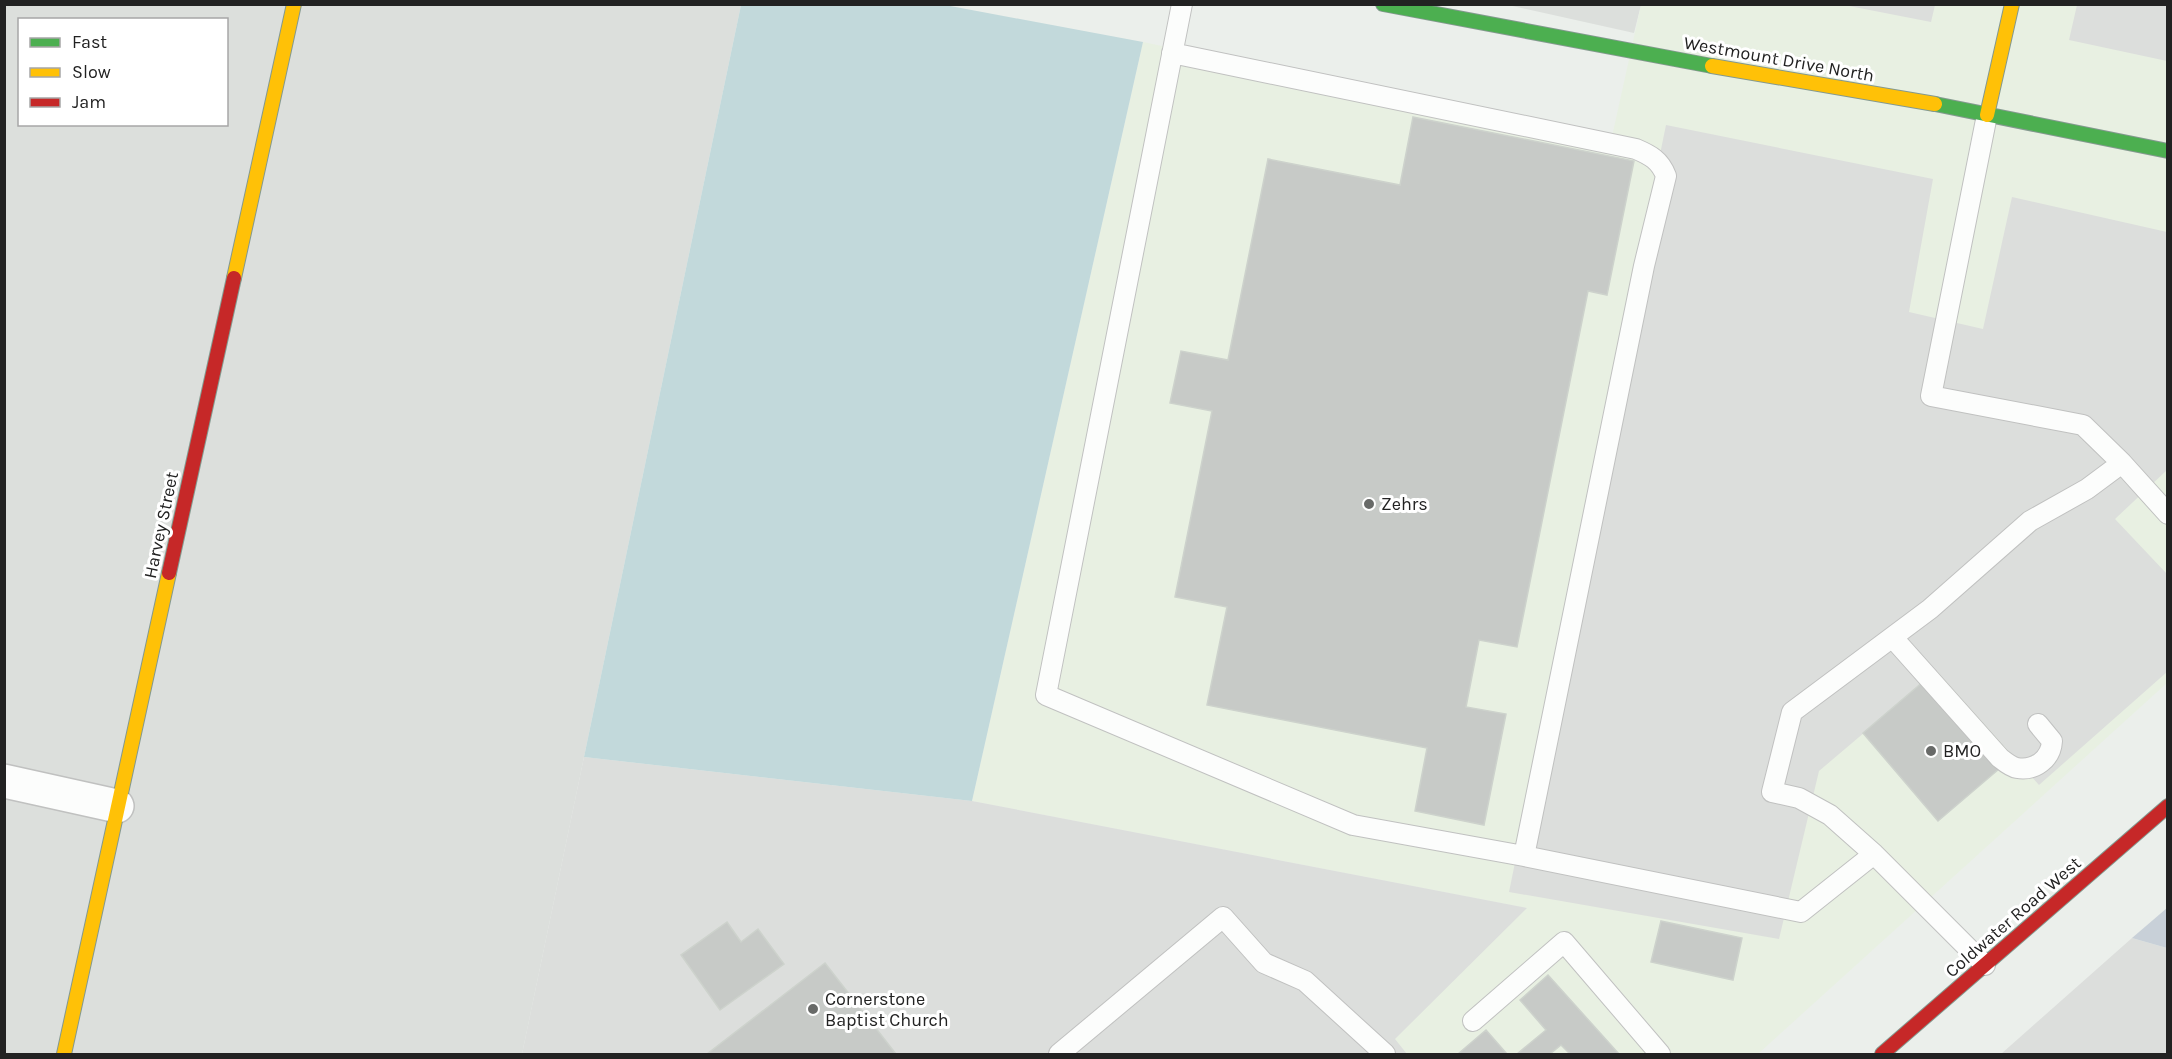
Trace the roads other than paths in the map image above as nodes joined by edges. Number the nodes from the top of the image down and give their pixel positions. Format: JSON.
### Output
{"nodes":[{"id":1,"x":294,"y":4,"type":"edge"},
{"id":2,"x":1182,"y":4,"type":"edge"},
{"id":3,"x":1383,"y":4,"type":"edge"},
{"id":4,"x":2012,"y":4,"type":"edge"},
{"id":5,"x":1172,"y":53,"type":"junction"},
{"id":6,"x":1988,"y":115,"type":"junction"},
{"id":7,"x":2168,"y":151,"type":"edge"},
{"id":8,"x":2122,"y":463,"type":"junction"},
{"id":9,"x":2168,"y":514,"type":"edge"},
{"id":10,"x":1893,"y":638,"type":"junction"},
{"id":11,"x":2038,"y":724,"type":"dead end"},
{"id":12,"x":4,"y":781,"type":"edge"},
{"id":13,"x":117,"y":806,"type":"junction"},
{"id":14,"x":2168,"y":806,"type":"edge"},
{"id":15,"x":1874,"y":854,"type":"junction"},
{"id":16,"x":1524,"y":856,"type":"junction"},
{"id":17,"x":1985,"y":965,"type":"junction"},
{"id":18,"x":1473,"y":1021,"type":"dead end"},
{"id":19,"x":64,"y":1054,"type":"edge"},
{"id":20,"x":1059,"y":1054,"type":"edge"},
{"id":21,"x":1385,"y":1054,"type":"edge"},
{"id":22,"x":1660,"y":1054,"type":"edge"},
{"id":23,"x":1882,"y":1054,"type":"edge"}],
"edges":[{"from":1,"to":13,"type":"street","name":"Harvey Street"},
{"from":2,"to":5,"type":"lane"},
{"from":3,"to":6,"type":"street","name":"Westmount Drive North"},
{"from":4,"to":6,"type":"street"},
{"from":5,"to":16,"type":"lane"},
{"from":5,"to":16,"type":"lane"},
{"from":6,"to":7,"type":"street","name":"Westmount Drive North"},
{"from":6,"to":8,"type":"lane"},
{"from":8,"to":9,"type":"lane"},
{"from":8,"to":10,"type":"lane"},
{"from":10,"to":11,"type":"lane"},
{"from":10,"to":15,"type":"lane"},
{"from":12,"to":13,"type":"street"},
{"from":13,"to":19,"type":"street","name":"Harvey Street"},
{"from":14,"to":17,"type":"street","name":"Coldwater Road West"},
{"from":15,"to":16,"type":"lane"},
{"from":15,"to":17,"type":"lane"},
{"from":17,"to":23,"type":"street","name":"Coldwater Road West"},
{"from":18,"to":22,"type":"lane"},
{"from":20,"to":21,"type":"lane"}]}
